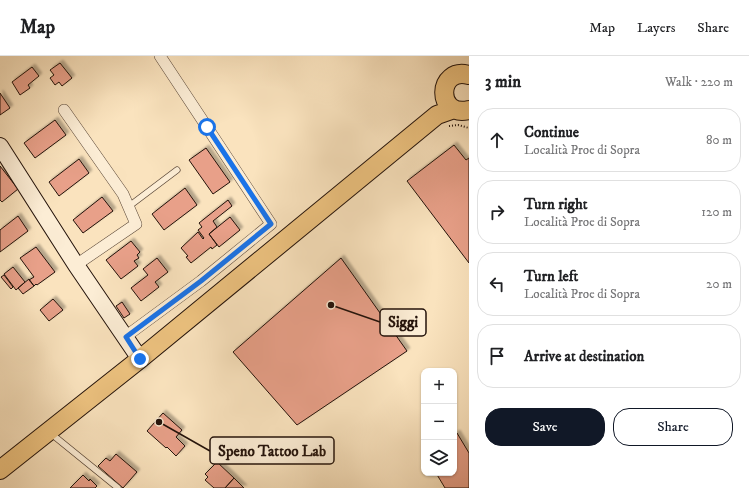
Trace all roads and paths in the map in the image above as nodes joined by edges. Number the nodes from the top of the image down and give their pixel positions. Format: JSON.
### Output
{"nodes":[{"id":1,"x":160,"y":56,"type":"edge"},
{"id":2,"x":469,"y":75,"type":"edge"},
{"id":3,"x":460,"y":108,"type":"edge"},
{"id":4,"x":64,"y":110,"type":"dead end"},
{"id":5,"x":0,"y":146,"type":"edge"},
{"id":6,"x":177,"y":170,"type":"dead end"},
{"id":7,"x":128,"y":207,"type":"junction"},
{"id":8,"x":76,"y":265,"type":"junction"},
{"id":9,"x":126,"y":337,"type":"junction"},
{"id":10,"x":140,"y":359,"type":"junction"},
{"id":11,"x":50,"y":430,"type":"junction"},
{"id":12,"x":0,"y":470,"type":"edge"},
{"id":13,"x":118,"y":488,"type":"edge"}],
"edges":[{"from":1,"to":9,"type":"street"},
{"from":2,"to":3,"type":"main road"},
{"from":3,"to":10,"type":"main road"},
{"from":4,"to":7,"type":"street"},
{"from":5,"to":8,"type":"street"},
{"from":6,"to":7,"type":"lane"},
{"from":7,"to":8,"type":"street"},
{"from":8,"to":9,"type":"street"},
{"from":9,"to":10,"type":"street"},
{"from":10,"to":11,"type":"main road"},
{"from":11,"to":12,"type":"main road"},
{"from":11,"to":13,"type":"lane"}]}
